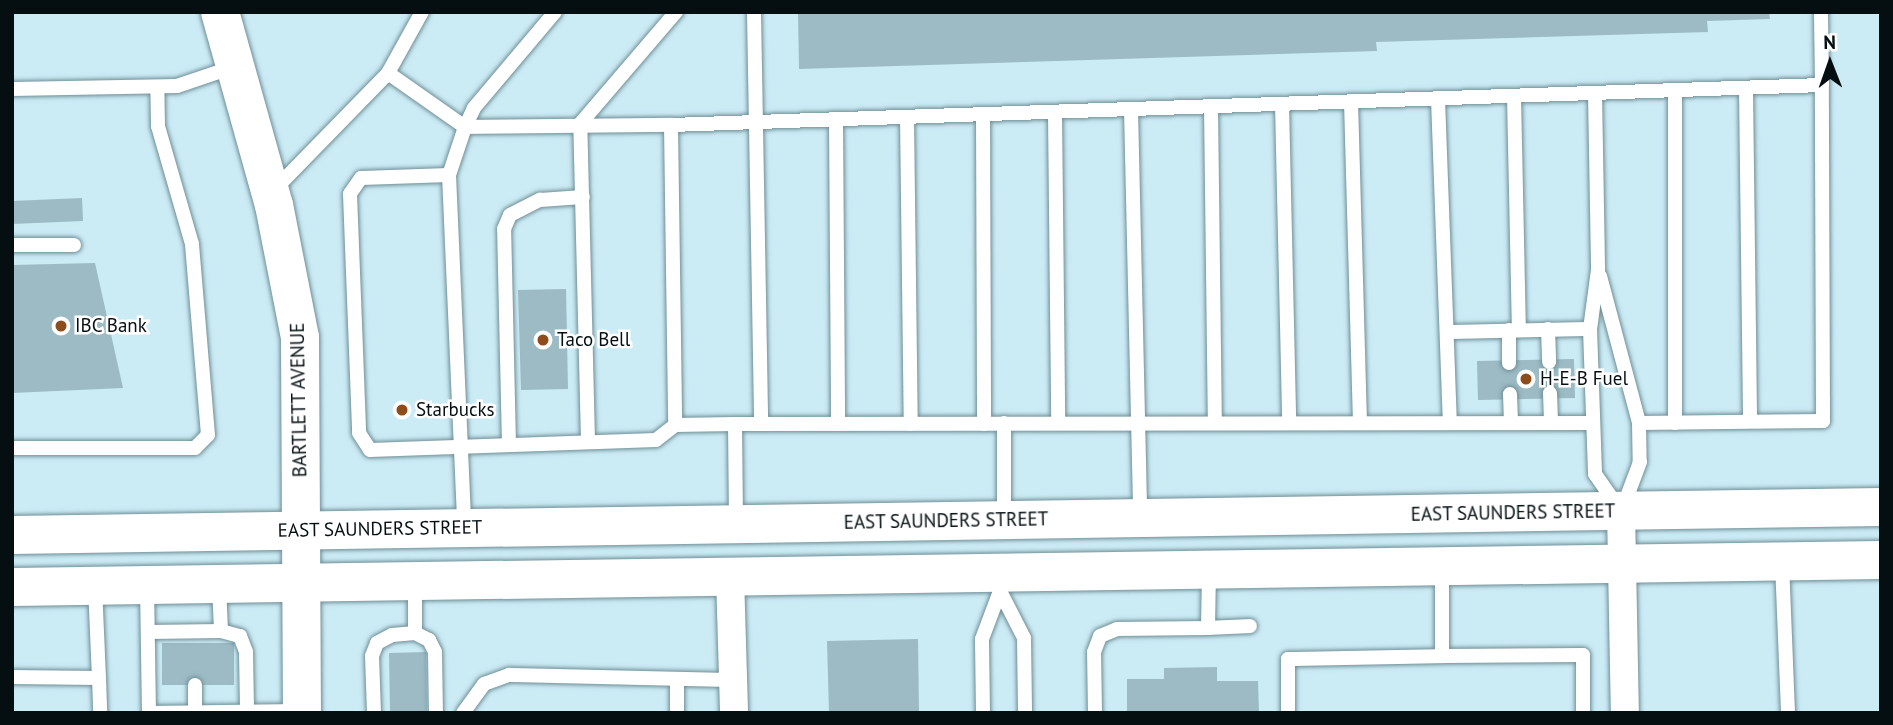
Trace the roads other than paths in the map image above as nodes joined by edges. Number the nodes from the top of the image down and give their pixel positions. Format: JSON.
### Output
{"nodes":[{"id":1,"x":220,"y":12,"type":"edge"},
{"id":2,"x":236,"y":12,"type":"edge"},
{"id":3,"x":422,"y":12,"type":"edge"},
{"id":4,"x":555,"y":12,"type":"edge"},
{"id":5,"x":676,"y":12,"type":"edge"},
{"id":6,"x":754,"y":12,"type":"edge"},
{"id":7,"x":1821,"y":12,"type":"edge"},
{"id":8,"x":233,"y":61,"type":"junction"},
{"id":9,"x":388,"y":72,"type":"junction"},
{"id":10,"x":1822,"y":85,"type":"junction"},
{"id":11,"x":157,"y":87,"type":"junction"},
{"id":12,"x":1746,"y":88,"type":"junction"},
{"id":13,"x":12,"y":89,"type":"edge"},
{"id":14,"x":1675,"y":90,"type":"junction"},
{"id":15,"x":1595,"y":93,"type":"junction"},
{"id":16,"x":1514,"y":96,"type":"junction"},
{"id":17,"x":1438,"y":99,"type":"junction"},
{"id":18,"x":1352,"y":102,"type":"junction"},
{"id":19,"x":1282,"y":104,"type":"junction"},
{"id":20,"x":1210,"y":106,"type":"junction"},
{"id":21,"x":1131,"y":109,"type":"junction"},
{"id":22,"x":1055,"y":112,"type":"junction"},
{"id":23,"x":983,"y":114,"type":"junction"},
{"id":24,"x":907,"y":117,"type":"junction"},
{"id":25,"x":836,"y":119,"type":"junction"},
{"id":26,"x":759,"y":122,"type":"junction"},
{"id":27,"x":580,"y":124,"type":"junction"},
{"id":28,"x":671,"y":125,"type":"junction"},
{"id":29,"x":465,"y":127,"type":"junction"},
{"id":30,"x":449,"y":175,"type":"junction"},
{"id":31,"x":271,"y":193,"type":"junction"},
{"id":32,"x":583,"y":197,"type":"junction"},
{"id":33,"x":74,"y":244,"type":"dead end"},
{"id":34,"x":12,"y":245,"type":"edge"},
{"id":35,"x":1598,"y":270,"type":"junction"},
{"id":36,"x":1548,"y":329,"type":"junction"},
{"id":37,"x":1590,"y":329,"type":"junction"},
{"id":38,"x":1514,"y":330,"type":"junction"},
{"id":39,"x":1447,"y":332,"type":"junction"},
{"id":40,"x":1549,"y":362,"type":"dead end"},
{"id":41,"x":1510,"y":363,"type":"dead end"},
{"id":42,"x":1550,"y":393,"type":"dead end"},
{"id":43,"x":1510,"y":394,"type":"dead end"},
{"id":44,"x":1751,"y":422,"type":"junction"},
{"id":45,"x":1004,"y":423,"type":"junction"},
{"id":46,"x":1058,"y":423,"type":"junction"},
{"id":47,"x":1135,"y":423,"type":"junction"},
{"id":48,"x":1215,"y":423,"type":"junction"},
{"id":49,"x":1289,"y":423,"type":"junction"},
{"id":50,"x":1360,"y":423,"type":"junction"},
{"id":51,"x":1450,"y":423,"type":"junction"},
{"id":52,"x":1511,"y":423,"type":"junction"},
{"id":53,"x":1551,"y":423,"type":"junction"},
{"id":54,"x":1593,"y":423,"type":"junction"},
{"id":55,"x":1675,"y":423,"type":"junction"},
{"id":56,"x":735,"y":424,"type":"junction"},
{"id":57,"x":761,"y":424,"type":"junction"},
{"id":58,"x":838,"y":424,"type":"junction"},
{"id":59,"x":911,"y":424,"type":"junction"},
{"id":60,"x":984,"y":424,"type":"junction"},
{"id":61,"x":1639,"y":424,"type":"junction"},
{"id":62,"x":676,"y":425,"type":"junction"},
{"id":63,"x":588,"y":441,"type":"junction"},
{"id":64,"x":509,"y":444,"type":"junction"},
{"id":65,"x":460,"y":447,"type":"junction"},
{"id":66,"x":12,"y":448,"type":"edge"},
{"id":67,"x":1881,"y":507,"type":"edge"},
{"id":68,"x":1621,"y":511,"type":"junction"},
{"id":69,"x":1158,"y":518,"type":"junction"},
{"id":70,"x":1004,"y":520,"type":"junction"},
{"id":71,"x":736,"y":524,"type":"junction"},
{"id":72,"x":464,"y":528,"type":"junction"},
{"id":73,"x":300,"y":530,"type":"junction"},
{"id":74,"x":12,"y":535,"type":"edge"},
{"id":75,"x":1881,"y":560,"type":"edge"},
{"id":76,"x":1782,"y":562,"type":"junction"},
{"id":77,"x":1622,"y":564,"type":"junction"},
{"id":78,"x":1442,"y":566,"type":"junction"},
{"id":79,"x":1209,"y":569,"type":"junction"},
{"id":80,"x":730,"y":576,"type":"junction"},
{"id":81,"x":415,"y":581,"type":"junction"},
{"id":82,"x":1000,"y":581,"type":"junction"},
{"id":83,"x":301,"y":583,"type":"junction"},
{"id":84,"x":219,"y":584,"type":"junction"},
{"id":85,"x":147,"y":585,"type":"junction"},
{"id":86,"x":95,"y":586,"type":"junction"},
{"id":87,"x":12,"y":587,"type":"edge"},
{"id":88,"x":1250,"y":626,"type":"dead end"},
{"id":89,"x":1208,"y":628,"type":"junction"},
{"id":90,"x":221,"y":631,"type":"junction"},
{"id":91,"x":148,"y":632,"type":"junction"},
{"id":92,"x":415,"y":633,"type":"junction"},
{"id":93,"x":1442,"y":656,"type":"junction"},
{"id":94,"x":12,"y":677,"type":"edge"},
{"id":95,"x":99,"y":677,"type":"junction"},
{"id":96,"x":733,"y":680,"type":"junction"},
{"id":97,"x":677,"y":681,"type":"junction"},
{"id":98,"x":195,"y":685,"type":"dead end"},
{"id":99,"x":195,"y":712,"type":"edge"},
{"id":100,"x":247,"y":712,"type":"edge"},
{"id":101,"x":302,"y":712,"type":"edge"},
{"id":102,"x":100,"y":713,"type":"edge"},
{"id":103,"x":374,"y":713,"type":"edge"},
{"id":104,"x":436,"y":713,"type":"edge"},
{"id":105,"x":463,"y":713,"type":"edge"},
{"id":106,"x":677,"y":713,"type":"edge"},
{"id":107,"x":734,"y":713,"type":"edge"},
{"id":108,"x":983,"y":713,"type":"edge"},
{"id":109,"x":1025,"y":713,"type":"edge"},
{"id":110,"x":1095,"y":713,"type":"edge"},
{"id":111,"x":1288,"y":713,"type":"edge"},
{"id":112,"x":1583,"y":713,"type":"edge"},
{"id":113,"x":1625,"y":713,"type":"edge"},
{"id":114,"x":1788,"y":713,"type":"edge"}],
"edges":[{"from":1,"to":8,"type":"main road","name":"BARTLETT AVENUE"},
{"from":2,"to":8,"type":"main road"},
{"from":3,"to":9,"type":"lane"},
{"from":4,"to":29,"type":"lane"},
{"from":5,"to":27,"type":"lane"},
{"from":6,"to":26,"type":"lane"},
{"from":7,"to":10,"type":"lane"},
{"from":8,"to":11,"type":"lane"},
{"from":8,"to":31,"type":"main road","name":"BARTLETT AVENUE"},
{"from":9,"to":29,"type":"lane"},
{"from":9,"to":31,"type":"lane"},
{"from":10,"to":12,"type":"lane"},
{"from":10,"to":44,"type":"lane"},
{"from":11,"to":13,"type":"lane"},
{"from":11,"to":66,"type":"lane"},
{"from":12,"to":14,"type":"lane"},
{"from":12,"to":44,"type":"lane"},
{"from":14,"to":15,"type":"lane"},
{"from":14,"to":55,"type":"lane"},
{"from":15,"to":16,"type":"lane"},
{"from":15,"to":35,"type":"lane"},
{"from":16,"to":17,"type":"lane"},
{"from":16,"to":38,"type":"lane"},
{"from":17,"to":18,"type":"lane"},
{"from":17,"to":39,"type":"lane"},
{"from":18,"to":19,"type":"lane"},
{"from":18,"to":50,"type":"lane"},
{"from":19,"to":20,"type":"lane"},
{"from":19,"to":49,"type":"lane"},
{"from":20,"to":21,"type":"lane"},
{"from":20,"to":48,"type":"lane"},
{"from":21,"to":22,"type":"lane"},
{"from":21,"to":47,"type":"lane"},
{"from":22,"to":23,"type":"lane"},
{"from":22,"to":46,"type":"lane"},
{"from":23,"to":24,"type":"lane"},
{"from":23,"to":60,"type":"lane"},
{"from":24,"to":25,"type":"lane"},
{"from":24,"to":59,"type":"lane"},
{"from":25,"to":26,"type":"lane"},
{"from":25,"to":58,"type":"lane"},
{"from":26,"to":28,"type":"lane"},
{"from":26,"to":57,"type":"lane"},
{"from":27,"to":28,"type":"lane"},
{"from":27,"to":29,"type":"lane"},
{"from":27,"to":32,"type":"lane"},
{"from":28,"to":62,"type":"lane"},
{"from":29,"to":30,"type":"lane"},
{"from":30,"to":65,"type":"lane"},
{"from":30,"to":65,"type":"lane"},
{"from":31,"to":73,"type":"main road","name":"BARTLETT AVENUE"},
{"from":32,"to":63,"type":"lane"},
{"from":32,"to":64,"type":"lane"},
{"from":33,"to":34,"type":"lane"},
{"from":35,"to":37,"type":"lane"},
{"from":35,"to":61,"type":"lane"},
{"from":36,"to":37,"type":"lane"},
{"from":36,"to":38,"type":"lane"},
{"from":36,"to":40,"type":"lane"},
{"from":37,"to":54,"type":"lane"},
{"from":38,"to":39,"type":"lane"},
{"from":38,"to":41,"type":"lane"},
{"from":39,"to":51,"type":"lane"},
{"from":42,"to":53,"type":"lane"},
{"from":43,"to":52,"type":"lane"},
{"from":44,"to":55,"type":"lane"},
{"from":45,"to":46,"type":"lane"},
{"from":45,"to":60,"type":"lane"},
{"from":45,"to":70,"type":"lane"},
{"from":46,"to":47,"type":"lane"},
{"from":47,"to":48,"type":"lane"},
{"from":47,"to":69,"type":"lane"},
{"from":48,"to":49,"type":"lane"},
{"from":49,"to":50,"type":"lane"},
{"from":50,"to":51,"type":"lane"},
{"from":51,"to":52,"type":"lane"},
{"from":52,"to":53,"type":"lane"},
{"from":53,"to":54,"type":"lane"},
{"from":54,"to":68,"type":"lane"},
{"from":55,"to":61,"type":"lane"},
{"from":56,"to":57,"type":"lane"},
{"from":56,"to":62,"type":"lane"},
{"from":56,"to":71,"type":"lane"},
{"from":57,"to":58,"type":"lane"},
{"from":58,"to":59,"type":"lane"},
{"from":59,"to":60,"type":"lane"},
{"from":61,"to":68,"type":"lane"},
{"from":62,"to":63,"type":"lane"},
{"from":63,"to":64,"type":"lane"},
{"from":64,"to":65,"type":"lane"},
{"from":65,"to":72,"type":"lane"},
{"from":67,"to":68,"type":"main road","name":"EAST SAUNDERS STREET"},
{"from":68,"to":69,"type":"main road","name":"EAST SAUNDERS STREET"},
{"from":68,"to":77,"type":"street"},
{"from":69,"to":70,"type":"main road","name":"EAST SAUNDERS STREET"},
{"from":69,"to":82,"type":"main road"},
{"from":70,"to":71,"type":"main road","name":"EAST SAUNDERS STREET"},
{"from":71,"to":72,"type":"main road","name":"EAST SAUNDERS STREET"},
{"from":72,"to":73,"type":"main road","name":"EAST SAUNDERS STREET"},
{"from":73,"to":74,"type":"main road","name":"EAST SAUNDERS STREET"},
{"from":73,"to":83,"type":"main road","name":"BARTLETT AVENUE"},
{"from":75,"to":76,"type":"main road"},
{"from":76,"to":77,"type":"main road"},
{"from":76,"to":114,"type":"lane"},
{"from":77,"to":78,"type":"main road"},
{"from":77,"to":113,"type":"street"},
{"from":78,"to":79,"type":"main road"},
{"from":78,"to":93,"type":"lane"},
{"from":79,"to":82,"type":"main road"},
{"from":79,"to":89,"type":"lane"},
{"from":80,"to":81,"type":"main road"},
{"from":80,"to":82,"type":"main road"},
{"from":80,"to":96,"type":"street"},
{"from":81,"to":83,"type":"main road"},
{"from":81,"to":92,"type":"lane"},
{"from":82,"to":108,"type":"lane"},
{"from":82,"to":109,"type":"lane"},
{"from":83,"to":84,"type":"main road"},
{"from":83,"to":101,"type":"main road","name":"BARTLETT AVENUE"},
{"from":84,"to":85,"type":"main road"},
{"from":84,"to":90,"type":"lane"},
{"from":85,"to":86,"type":"main road"},
{"from":85,"to":91,"type":"lane"},
{"from":86,"to":87,"type":"main road"},
{"from":86,"to":95,"type":"lane"},
{"from":88,"to":89,"type":"lane"},
{"from":89,"to":110,"type":"lane"},
{"from":90,"to":91,"type":"lane"},
{"from":90,"to":100,"type":"lane"},
{"from":91,"to":99,"type":"lane"},
{"from":92,"to":103,"type":"lane"},
{"from":92,"to":104,"type":"lane"},
{"from":93,"to":111,"type":"lane"},
{"from":93,"to":112,"type":"lane"},
{"from":94,"to":95,"type":"lane"},
{"from":95,"to":102,"type":"lane"},
{"from":96,"to":97,"type":"lane"},
{"from":96,"to":107,"type":"street"},
{"from":97,"to":105,"type":"lane"},
{"from":97,"to":106,"type":"lane"},
{"from":98,"to":99,"type":"lane"},
{"from":99,"to":100,"type":"lane"},
{"from":100,"to":101,"type":"lane"}]}
